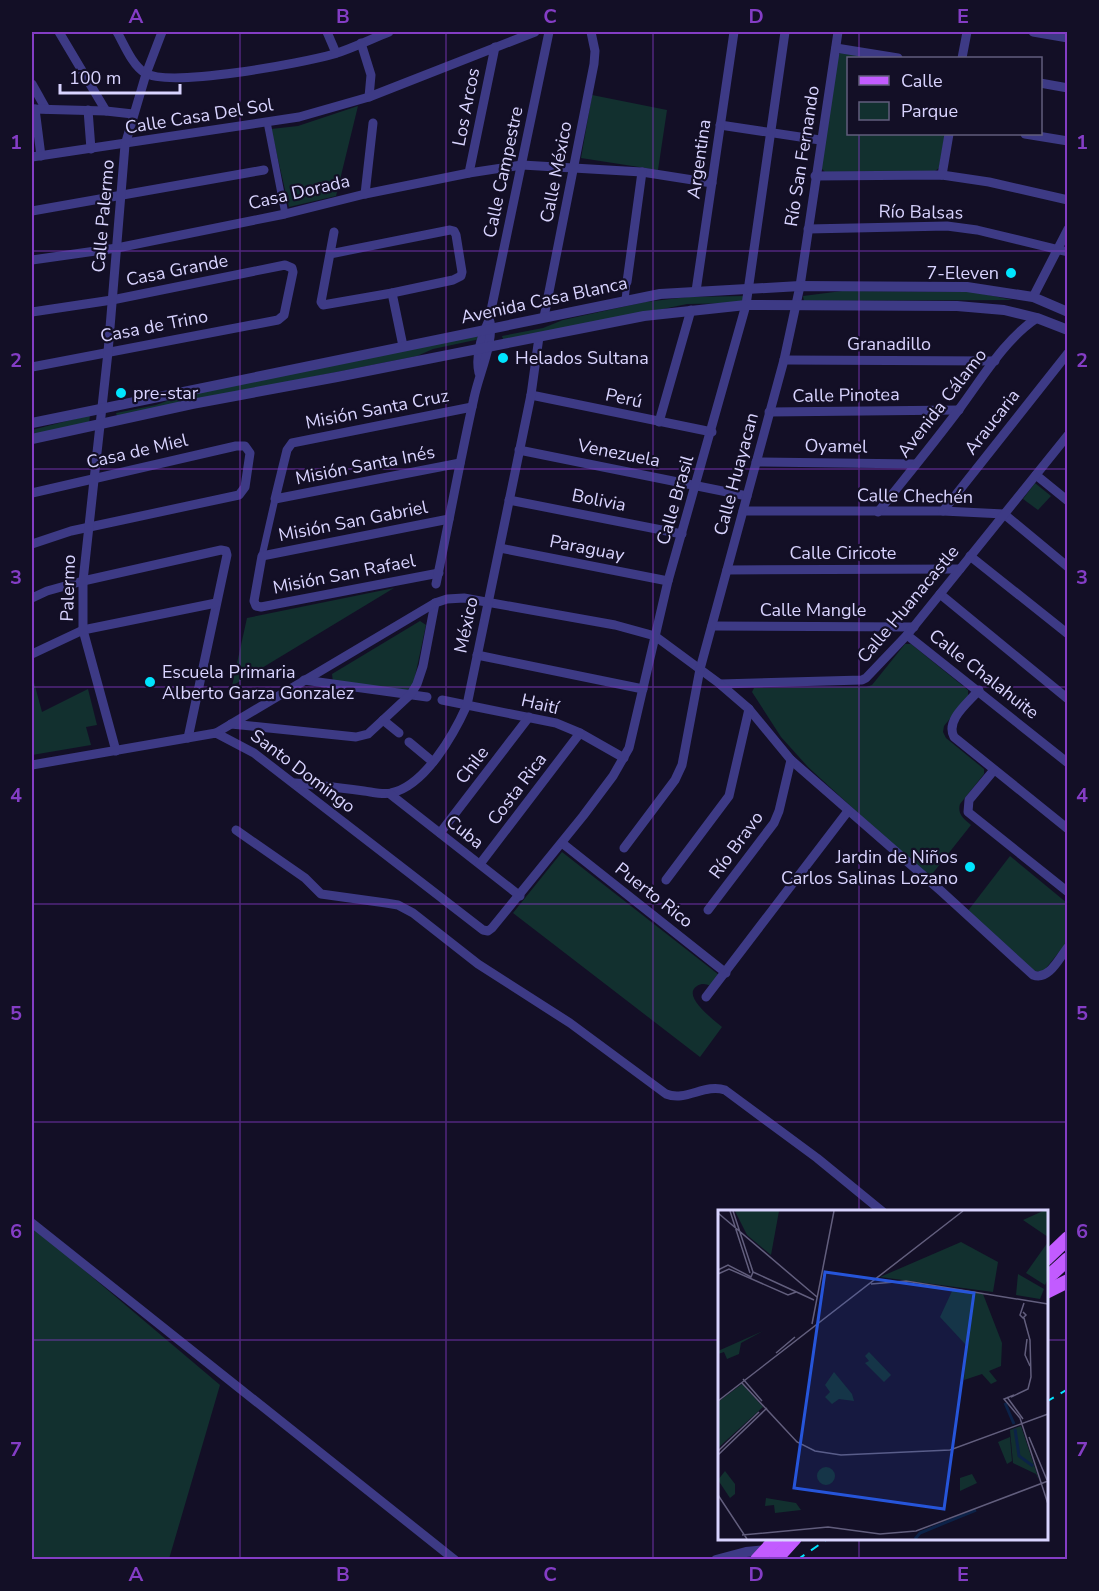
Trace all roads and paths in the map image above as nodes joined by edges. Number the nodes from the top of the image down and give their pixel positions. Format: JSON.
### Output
{"nodes":[{"id":1,"x":59,"y":32,"type":"edge"},
{"id":2,"x":117,"y":32,"type":"edge"},
{"id":3,"x":162,"y":32,"type":"edge"},
{"id":4,"x":327,"y":32,"type":"edge"},
{"id":5,"x":388,"y":32,"type":"edge"},
{"id":6,"x":535,"y":32,"type":"edge"},
{"id":7,"x":549,"y":32,"type":"edge"},
{"id":8,"x":591,"y":32,"type":"edge"},
{"id":9,"x":734,"y":32,"type":"edge"},
{"id":10,"x":784,"y":32,"type":"edge"},
{"id":11,"x":838,"y":32,"type":"edge"},
{"id":12,"x":967,"y":32,"type":"edge"},
{"id":13,"x":1033,"y":32,"type":"edge"},
{"id":14,"x":1068,"y":38,"type":"edge"},
{"id":15,"x":361,"y":43,"type":"junction"},
{"id":16,"x":495,"y":47,"type":"junction"},
{"id":17,"x":836,"y":48,"type":"junction"},
{"id":18,"x":336,"y":53,"type":"junction"},
{"id":19,"x":892,"y":57,"type":"edge"},
{"id":20,"x":962,"y":57,"type":"edge"},
{"id":21,"x":146,"y":74,"type":"junction"},
{"id":22,"x":1042,"y":83,"type":"edge"},
{"id":23,"x":32,"y":84,"type":"edge"},
{"id":24,"x":1068,"y":88,"type":"edge"},
{"id":25,"x":369,"y":97,"type":"junction"},
{"id":26,"x":33,"y":109,"type":"edge"},
{"id":27,"x":46,"y":109,"type":"junction"},
{"id":28,"x":88,"y":110,"type":"junction"},
{"id":29,"x":106,"y":111,"type":"junction"},
{"id":30,"x":133,"y":114,"type":"junction"},
{"id":31,"x":267,"y":122,"type":"junction"},
{"id":32,"x":373,"y":123,"type":"dead end"},
{"id":33,"x":720,"y":125,"type":"junction"},
{"id":34,"x":771,"y":132,"type":"junction"},
{"id":35,"x":950,"y":135,"type":"edge"},
{"id":36,"x":1031,"y":135,"type":"edge"},
{"id":37,"x":820,"y":140,"type":"junction"},
{"id":38,"x":1068,"y":141,"type":"edge"},
{"id":39,"x":125,"y":145,"type":"junction"},
{"id":40,"x":91,"y":149,"type":"junction"},
{"id":41,"x":36,"y":157,"type":"edge"},
{"id":42,"x":522,"y":165,"type":"junction"},
{"id":43,"x":574,"y":167,"type":"junction"},
{"id":44,"x":264,"y":170,"type":"dead end"},
{"id":45,"x":642,"y":172,"type":"junction"},
{"id":46,"x":470,"y":173,"type":"junction"},
{"id":47,"x":942,"y":175,"type":"junction"},
{"id":48,"x":815,"y":176,"type":"junction"},
{"id":49,"x":712,"y":183,"type":"junction"},
{"id":50,"x":364,"y":194,"type":"junction"},
{"id":51,"x":122,"y":196,"type":"junction"},
{"id":52,"x":1068,"y":200,"type":"edge"},
{"id":53,"x":32,"y":211,"type":"edge"},
{"id":54,"x":285,"y":214,"type":"junction"},
{"id":55,"x":808,"y":229,"type":"junction"},
{"id":56,"x":1068,"y":229,"type":"edge"},
{"id":57,"x":334,"y":232,"type":"dead end"},
{"id":58,"x":117,"y":248,"type":"junction"},
{"id":59,"x":1063,"y":250,"type":"edge"},
{"id":60,"x":330,"y":254,"type":"junction"},
{"id":61,"x":32,"y":260,"type":"edge"},
{"id":62,"x":627,"y":282,"type":"joint"},
{"id":63,"x":800,"y":286,"type":"junction"},
{"id":64,"x":749,"y":289,"type":"junction"},
{"id":65,"x":696,"y":291,"type":"junction"},
{"id":66,"x":392,"y":293,"type":"junction"},
{"id":67,"x":1033,"y":297,"type":"junction"},
{"id":68,"x":112,"y":300,"type":"junction"},
{"id":69,"x":625,"y":300,"type":"junction"},
{"id":70,"x":746,"y":305,"type":"junction"},
{"id":71,"x":796,"y":305,"type":"junction"},
{"id":72,"x":690,"y":310,"type":"junction"},
{"id":73,"x":1004,"y":310,"type":"junction"},
{"id":74,"x":1065,"y":311,"type":"edge"},
{"id":75,"x":32,"y":312,"type":"edge"},
{"id":76,"x":544,"y":317,"type":"junction"},
{"id":77,"x":282,"y":318,"type":"joint"},
{"id":78,"x":1037,"y":318,"type":"junction"},
{"id":79,"x":488,"y":326,"type":"junction"},
{"id":80,"x":1068,"y":330,"type":"edge"},
{"id":81,"x":540,"y":337,"type":"junction"},
{"id":82,"x":403,"y":346,"type":"junction"},
{"id":83,"x":484,"y":347,"type":"junction"},
{"id":84,"x":108,"y":352,"type":"junction"},
{"id":85,"x":1068,"y":353,"type":"edge"},
{"id":86,"x":784,"y":360,"type":"junction"},
{"id":87,"x":994,"y":361,"type":"junction"},
{"id":88,"x":32,"y":367,"type":"edge"},
{"id":89,"x":531,"y":395,"type":"junction"},
{"id":90,"x":472,"y":407,"type":"junction"},
{"id":91,"x":102,"y":408,"type":"junction"},
{"id":92,"x":959,"y":410,"type":"junction"},
{"id":93,"x":769,"y":412,"type":"junction"},
{"id":94,"x":659,"y":422,"type":"junction"},
{"id":95,"x":32,"y":423,"type":"edge"},
{"id":96,"x":101,"y":423,"type":"junction"},
{"id":97,"x":712,"y":432,"type":"junction"},
{"id":98,"x":1067,"y":437,"type":"edge"},
{"id":99,"x":32,"y":440,"type":"edge"},
{"id":100,"x":519,"y":450,"type":"junction"},
{"id":101,"x":756,"y":462,"type":"junction"},
{"id":102,"x":460,"y":463,"type":"junction"},
{"id":103,"x":916,"y":464,"type":"junction"},
{"id":104,"x":1036,"y":475,"type":"junction"},
{"id":105,"x":94,"y":478,"type":"junction"},
{"id":106,"x":697,"y":485,"type":"junction"},
{"id":107,"x":32,"y":494,"type":"edge"},
{"id":108,"x":747,"y":496,"type":"junction"},
{"id":109,"x":275,"y":500,"type":"junction"},
{"id":110,"x":509,"y":500,"type":"junction"},
{"id":111,"x":1068,"y":501,"type":"edge"},
{"id":112,"x":743,"y":511,"type":"junction"},
{"id":113,"x":943,"y":511,"type":"junction"},
{"id":114,"x":878,"y":512,"type":"junction"},
{"id":115,"x":1004,"y":514,"type":"junction"},
{"id":116,"x":449,"y":519,"type":"junction"},
{"id":117,"x":89,"y":529,"type":"junction"},
{"id":118,"x":682,"y":534,"type":"junction"},
{"id":119,"x":32,"y":544,"type":"edge"},
{"id":120,"x":500,"y":548,"type":"junction"},
{"id":121,"x":262,"y":556,"type":"junction"},
{"id":122,"x":970,"y":556,"type":"junction"},
{"id":123,"x":1068,"y":567,"type":"edge"},
{"id":124,"x":960,"y":569,"type":"junction"},
{"id":125,"x":727,"y":570,"type":"junction"},
{"id":126,"x":439,"y":573,"type":"junction"},
{"id":127,"x":83,"y":581,"type":"junction"},
{"id":128,"x":668,"y":581,"type":"junction"},
{"id":129,"x":436,"y":584,"type":"dead end"},
{"id":130,"x":940,"y":594,"type":"junction"},
{"id":131,"x":32,"y":598,"type":"edge"},
{"id":132,"x":216,"y":603,"type":"junction"},
{"id":133,"x":435,"y":603,"type":"junction"},
{"id":134,"x":488,"y":603,"type":"junction"},
{"id":135,"x":712,"y":626,"type":"junction"},
{"id":136,"x":914,"y":627,"type":"junction"},
{"id":137,"x":83,"y":630,"type":"junction"},
{"id":138,"x":1068,"y":634,"type":"edge"},
{"id":139,"x":907,"y":635,"type":"junction"},
{"id":140,"x":655,"y":636,"type":"junction"},
{"id":141,"x":32,"y":654,"type":"edge"},
{"id":142,"x":477,"y":655,"type":"junction"},
{"id":143,"x":700,"y":669,"type":"junction"},
{"id":144,"x":304,"y":680,"type":"junction"},
{"id":145,"x":720,"y":684,"type":"junction"},
{"id":146,"x":643,"y":689,"type":"junction"},
{"id":147,"x":979,"y":690,"type":"junction"},
{"id":148,"x":411,"y":694,"type":"junction"},
{"id":149,"x":427,"y":697,"type":"dead end"},
{"id":150,"x":1068,"y":699,"type":"edge"},
{"id":151,"x":442,"y":700,"type":"dead end"},
{"id":152,"x":467,"y":705,"type":"junction"},
{"id":153,"x":748,"y":710,"type":"junction"},
{"id":154,"x":529,"y":717,"type":"junction"},
{"id":155,"x":383,"y":720,"type":"junction"},
{"id":156,"x":231,"y":724,"type":"junction"},
{"id":157,"x":216,"y":733,"type":"junction"},
{"id":158,"x":399,"y":733,"type":"dead end"},
{"id":159,"x":580,"y":733,"type":"junction"},
{"id":160,"x":188,"y":738,"type":"junction"},
{"id":161,"x":409,"y":742,"type":"dead end"},
{"id":162,"x":116,"y":751,"type":"junction"},
{"id":163,"x":624,"y":759,"type":"junction"},
{"id":164,"x":791,"y":760,"type":"junction"},
{"id":165,"x":433,"y":762,"type":"junction"},
{"id":166,"x":1068,"y":763,"type":"edge"},
{"id":167,"x":32,"y":765,"type":"edge"},
{"id":168,"x":994,"y":770,"type":"junction"},
{"id":169,"x":293,"y":782,"type":"junction"},
{"id":170,"x":390,"y":794,"type":"junction"},
{"id":171,"x":848,"y":811,"type":"junction"},
{"id":172,"x":236,"y":830,"type":"dead end"},
{"id":173,"x":1068,"y":830,"type":"edge"},
{"id":174,"x":440,"y":833,"type":"junction"},
{"id":175,"x":562,"y":843,"type":"junction"},
{"id":176,"x":624,"y":848,"type":"dead end"},
{"id":177,"x":480,"y":864,"type":"junction"},
{"id":178,"x":666,"y":880,"type":"dead end"},
{"id":179,"x":1068,"y":892,"type":"edge"},
{"id":180,"x":520,"y":896,"type":"junction"},
{"id":181,"x":708,"y":910,"type":"dead end"},
{"id":182,"x":488,"y":931,"type":"joint"},
{"id":183,"x":1068,"y":947,"type":"edge"},
{"id":184,"x":726,"y":973,"type":"junction"},
{"id":185,"x":706,"y":997,"type":"dead end"},
{"id":186,"x":881,"y":1210,"type":"edge"},
{"id":187,"x":32,"y":1223,"type":"edge"},
{"id":188,"x":1068,"y":1238,"type":"edge"},
{"id":189,"x":1048,"y":1258,"type":"edge"},
{"id":190,"x":1068,"y":1259,"type":"edge"},
{"id":191,"x":1048,"y":1278,"type":"edge"},
{"id":192,"x":1068,"y":1281,"type":"edge"},
{"id":193,"x":1048,"y":1291,"type":"edge"},
{"id":194,"x":777,"y":1540,"type":"edge"},
{"id":195,"x":794,"y":1540,"type":"edge"},
{"id":196,"x":770,"y":1556,"type":"edge"},
{"id":197,"x":455,"y":1560,"type":"edge"},
{"id":198,"x":716,"y":1560,"type":"edge"}],
"edges":[{"from":1,"to":29,"type":"street"},
{"from":2,"to":21,"type":"street"},
{"from":3,"to":21,"type":"street","name":"Calle Palermo"},
{"from":4,"to":18,"type":"street"},
{"from":5,"to":15,"type":"street"},
{"from":6,"to":16,"type":"street","name":"Calle Casa Del Sol"},
{"from":7,"to":42,"type":"street","name":"Calle Campestre"},
{"from":8,"to":43,"type":"street","name":"Calle México"},
{"from":9,"to":33,"type":"street","name":"Argentina"},
{"from":10,"to":34,"type":"street","name":"Calle Brasil"},
{"from":11,"to":17,"type":"street","name":"Río San Fernando"},
{"from":12,"to":20,"type":"street"},
{"from":13,"to":14,"type":"street"},
{"from":15,"to":18,"type":"street"},
{"from":15,"to":25,"type":"street"},
{"from":16,"to":25,"type":"street","name":"Calle Casa Del Sol"},
{"from":16,"to":46,"type":"street","name":"Los Arcos"},
{"from":17,"to":19,"type":"street"},
{"from":17,"to":37,"type":"street","name":"Río San Fernando"},
{"from":18,"to":21,"type":"street"},
{"from":21,"to":30,"type":"street","name":"Calle Palermo"},
{"from":22,"to":24,"type":"street"},
{"from":23,"to":27,"type":"street"},
{"from":25,"to":31,"type":"street","name":"Calle Casa Del Sol"},
{"from":26,"to":27,"type":"street"},
{"from":26,"to":41,"type":"street"},
{"from":27,"to":28,"type":"street"},
{"from":28,"to":29,"type":"street"},
{"from":28,"to":40,"type":"street"},
{"from":29,"to":30,"type":"street"},
{"from":30,"to":39,"type":"street","name":"Calle Palermo"},
{"from":31,"to":39,"type":"street","name":"Calle Casa Del Sol"},
{"from":31,"to":54,"type":"street"},
{"from":32,"to":50,"type":"street"},
{"from":33,"to":34,"type":"street"},
{"from":33,"to":49,"type":"street","name":"Argentina"},
{"from":34,"to":37,"type":"street"},
{"from":34,"to":64,"type":"street","name":"Calle Brasil"},
{"from":35,"to":47,"type":"street"},
{"from":36,"to":38,"type":"street"},
{"from":37,"to":48,"type":"street","name":"Río San Fernando"},
{"from":39,"to":40,"type":"street","name":"Calle Casa Del Sol"},
{"from":39,"to":51,"type":"street","name":"Calle Palermo"},
{"from":40,"to":41,"type":"street","name":"Calle Casa Del Sol"},
{"from":42,"to":43,"type":"street","name":"Casa Dorada"},
{"from":42,"to":46,"type":"street","name":"Casa Dorada"},
{"from":42,"to":79,"type":"street","name":"Calle Campestre"},
{"from":43,"to":45,"type":"street","name":"Casa Dorada"},
{"from":43,"to":76,"type":"street","name":"Calle México"},
{"from":44,"to":51,"type":"street"},
{"from":45,"to":49,"type":"street","name":"Casa Dorada"},
{"from":45,"to":62,"type":"street"},
{"from":46,"to":50,"type":"street","name":"Casa Dorada"},
{"from":47,"to":48,"type":"street"},
{"from":47,"to":52,"type":"street"},
{"from":48,"to":55,"type":"street","name":"Río San Fernando"},
{"from":49,"to":65,"type":"street","name":"Argentina"},
{"from":50,"to":54,"type":"street","name":"Casa Dorada"},
{"from":51,"to":53,"type":"street"},
{"from":51,"to":58,"type":"street","name":"Calle Palermo"},
{"from":54,"to":58,"type":"street","name":"Casa Dorada"},
{"from":55,"to":59,"type":"street","name":"Río Balsas"},
{"from":55,"to":63,"type":"street","name":"Río San Fernando"},
{"from":56,"to":59,"type":"street"},
{"from":57,"to":60,"type":"street"},
{"from":58,"to":61,"type":"street","name":"Casa Dorada"},
{"from":58,"to":68,"type":"street","name":"Calle Palermo"},
{"from":59,"to":67,"type":"street"},
{"from":60,"to":66,"type":"street"},
{"from":60,"to":66,"type":"street"},
{"from":62,"to":69,"type":"street"},
{"from":63,"to":64,"type":"street","name":"Avenida Casa Blanca"},
{"from":63,"to":67,"type":"street","name":"Avenida Casa Blanca"},
{"from":63,"to":71,"type":"street","name":"Calle Huayacan"},
{"from":64,"to":65,"type":"street","name":"Avenida Casa Blanca"},
{"from":64,"to":70,"type":"street","name":"Calle Brasil"},
{"from":65,"to":69,"type":"street","name":"Avenida Casa Blanca"},
{"from":66,"to":82,"type":"street"},
{"from":67,"to":73,"type":"street"},
{"from":67,"to":74,"type":"street","name":"Avenida Casa Blanca"},
{"from":67,"to":78,"type":"street"},
{"from":68,"to":75,"type":"street","name":"Casa Grande"},
{"from":68,"to":77,"type":"street","name":"Casa Grande"},
{"from":68,"to":84,"type":"street","name":"Calle Palermo"},
{"from":69,"to":76,"type":"street","name":"Avenida Casa Blanca"},
{"from":70,"to":71,"type":"street","name":"Avenida Casa Blanca"},
{"from":70,"to":72,"type":"street","name":"Avenida Casa Blanca"},
{"from":70,"to":97,"type":"street","name":"Calle Brasil"},
{"from":71,"to":73,"type":"street","name":"Avenida Casa Blanca"},
{"from":71,"to":86,"type":"street","name":"Calle Huayacan"},
{"from":72,"to":81,"type":"street","name":"Avenida Casa Blanca"},
{"from":72,"to":94,"type":"street"},
{"from":73,"to":78,"type":"street","name":"Avenida Casa Blanca"},
{"from":74,"to":78,"type":"street"},
{"from":76,"to":79,"type":"street","name":"Avenida Casa Blanca"},
{"from":77,"to":84,"type":"street","name":"Casa de Trino"},
{"from":78,"to":80,"type":"street","name":"Avenida Casa Blanca"},
{"from":78,"to":87,"type":"street","name":"Avenida Cálamo"},
{"from":79,"to":82,"type":"street","name":"Avenida Casa Blanca"},
{"from":79,"to":83,"type":"street","name":"Calle Campestre"},
{"from":81,"to":83,"type":"street","name":"Avenida Casa Blanca"},
{"from":81,"to":89,"type":"street","name":"México"},
{"from":82,"to":91,"type":"street","name":"Avenida Casa Blanca"},
{"from":83,"to":90,"type":"street","name":"Calle Campestre"},
{"from":83,"to":96,"type":"street","name":"Avenida Casa Blanca"},
{"from":84,"to":88,"type":"street","name":"Casa de Trino"},
{"from":84,"to":91,"type":"street","name":"Calle Palermo"},
{"from":85,"to":113,"type":"street","name":"Araucaria"},
{"from":86,"to":87,"type":"street","name":"Granadillo"},
{"from":86,"to":93,"type":"street","name":"Calle Huayacan"},
{"from":87,"to":92,"type":"street","name":"Avenida Cálamo"},
{"from":89,"to":94,"type":"street","name":"Perú"},
{"from":89,"to":100,"type":"street","name":"México"},
{"from":90,"to":102,"type":"street","name":"Calle Campestre"},
{"from":90,"to":109,"type":"street","name":"Misión Santa Cruz"},
{"from":91,"to":95,"type":"street","name":"Avenida Casa Blanca"},
{"from":91,"to":96,"type":"street","name":"Calle Palermo"},
{"from":92,"to":93,"type":"street","name":"Calle Pinotea"},
{"from":92,"to":103,"type":"street","name":"Avenida Cálamo"},
{"from":93,"to":101,"type":"street","name":"Calle Huayacan"},
{"from":94,"to":97,"type":"street","name":"Perú"},
{"from":96,"to":99,"type":"street","name":"Avenida Casa Blanca"},
{"from":96,"to":105,"type":"street","name":"Palermo"},
{"from":97,"to":106,"type":"street","name":"Calle Brasil"},
{"from":98,"to":104,"type":"street","name":"Calle Huanacastle"},
{"from":100,"to":106,"type":"street","name":"Venezuela"},
{"from":100,"to":110,"type":"street","name":"México"},
{"from":101,"to":103,"type":"street","name":"Oyamel"},
{"from":101,"to":108,"type":"street","name":"Calle Huayacan"},
{"from":102,"to":109,"type":"street","name":"Misión Santa Inés"},
{"from":102,"to":116,"type":"street","name":"Calle Campestre"},
{"from":103,"to":114,"type":"street","name":"Avenida Cálamo"},
{"from":104,"to":111,"type":"street"},
{"from":104,"to":115,"type":"street","name":"Calle Huanacastle"},
{"from":105,"to":107,"type":"street","name":"Casa de Miel"},
{"from":105,"to":117,"type":"street","name":"Palermo"},
{"from":105,"to":117,"type":"street","name":"Casa de Miel"},
{"from":106,"to":108,"type":"street","name":"Venezuela"},
{"from":106,"to":118,"type":"street","name":"Calle Brasil"},
{"from":108,"to":112,"type":"street","name":"Calle Huayacan"},
{"from":109,"to":121,"type":"street"},
{"from":110,"to":118,"type":"street","name":"Bolivia"},
{"from":110,"to":120,"type":"street","name":"México"},
{"from":112,"to":114,"type":"street","name":"Calle Chechén"},
{"from":112,"to":125,"type":"street","name":"Calle Huayacan"},
{"from":113,"to":114,"type":"street","name":"Calle Chechén"},
{"from":113,"to":115,"type":"street","name":"Calle Chechén"},
{"from":115,"to":122,"type":"street","name":"Calle Huanacastle"},
{"from":115,"to":123,"type":"street"},
{"from":116,"to":121,"type":"street","name":"Misión San Gabriel"},
{"from":116,"to":126,"type":"street","name":"Calle Campestre"},
{"from":117,"to":119,"type":"street"},
{"from":117,"to":127,"type":"street","name":"Palermo"},
{"from":118,"to":128,"type":"street","name":"Calle Brasil"},
{"from":120,"to":128,"type":"street","name":"Paraguay"},
{"from":120,"to":134,"type":"street","name":"México"},
{"from":121,"to":126,"type":"street","name":"Misión San Rafael"},
{"from":122,"to":124,"type":"street","name":"Calle Huanacastle"},
{"from":122,"to":138,"type":"street"},
{"from":124,"to":125,"type":"street","name":"Calle Ciricote"},
{"from":124,"to":130,"type":"street","name":"Calle Huanacastle"},
{"from":125,"to":135,"type":"street","name":"Calle Huayacan"},
{"from":126,"to":129,"type":"street","name":"Calle Campestre"},
{"from":127,"to":131,"type":"street"},
{"from":127,"to":132,"type":"street"},
{"from":127,"to":137,"type":"street","name":"Palermo"},
{"from":128,"to":140,"type":"street","name":"Calle Brasil"},
{"from":130,"to":136,"type":"street","name":"Calle Huanacastle"},
{"from":130,"to":150,"type":"street"},
{"from":132,"to":137,"type":"street"},
{"from":132,"to":160,"type":"street"},
{"from":133,"to":134,"type":"street"},
{"from":133,"to":144,"type":"street"},
{"from":133,"to":148,"type":"street"},
{"from":134,"to":140,"type":"street"},
{"from":134,"to":142,"type":"street","name":"México"},
{"from":135,"to":136,"type":"street","name":"Calle Mangle"},
{"from":135,"to":143,"type":"street","name":"Calle Huayacan"},
{"from":136,"to":139,"type":"street","name":"Calle Huanacastle"},
{"from":137,"to":141,"type":"street"},
{"from":137,"to":162,"type":"street","name":"Palermo"},
{"from":139,"to":145,"type":"street","name":"Calle Huanacastle"},
{"from":139,"to":147,"type":"street","name":"Calle Chalahuite"},
{"from":140,"to":143,"type":"street"},
{"from":140,"to":146,"type":"street","name":"Calle Brasil"},
{"from":142,"to":146,"type":"street"},
{"from":142,"to":152,"type":"street","name":"México"},
{"from":143,"to":145,"type":"street"},
{"from":143,"to":176,"type":"street","name":"Calle Huayacan"},
{"from":144,"to":148,"type":"street"},
{"from":144,"to":156,"type":"street"},
{"from":145,"to":153,"type":"street"},
{"from":146,"to":163,"type":"street","name":"Calle Brasil"},
{"from":147,"to":166,"type":"street","name":"Calle Chalahuite"},
{"from":147,"to":168,"type":"street"},
{"from":148,"to":149,"type":"street"},
{"from":148,"to":155,"type":"street"},
{"from":151,"to":152,"type":"street","name":"Haití"},
{"from":152,"to":154,"type":"street","name":"Haití"},
{"from":152,"to":165,"type":"street","name":"México"},
{"from":153,"to":164,"type":"street"},
{"from":153,"to":178,"type":"street"},
{"from":154,"to":159,"type":"street","name":"Haití"},
{"from":154,"to":174,"type":"street","name":"Chile"},
{"from":155,"to":156,"type":"street"},
{"from":155,"to":158,"type":"street"},
{"from":156,"to":157,"type":"street"},
{"from":157,"to":160,"type":"street"},
{"from":157,"to":169,"type":"street","name":"Santo Domingo"},
{"from":159,"to":163,"type":"street","name":"Haití"},
{"from":159,"to":177,"type":"street","name":"Costa Rica"},
{"from":160,"to":162,"type":"street"},
{"from":161,"to":165,"type":"street"},
{"from":162,"to":167,"type":"street"},
{"from":163,"to":175,"type":"street","name":"Calle Brasil"},
{"from":164,"to":171,"type":"street"},
{"from":164,"to":181,"type":"street","name":"Río Bravo"},
{"from":165,"to":170,"type":"street","name":"México"},
{"from":168,"to":173,"type":"street"},
{"from":168,"to":179,"type":"street"},
{"from":169,"to":170,"type":"street"},
{"from":169,"to":182,"type":"street","name":"Santo Domingo"},
{"from":170,"to":174,"type":"street","name":"Cuba"},
{"from":171,"to":183,"type":"street"},
{"from":171,"to":184,"type":"street"},
{"from":172,"to":186,"type":"street"},
{"from":174,"to":177,"type":"street","name":"Cuba"},
{"from":175,"to":180,"type":"street","name":"Calle Brasil"},
{"from":175,"to":184,"type":"street","name":"Puerto Rico"},
{"from":177,"to":180,"type":"street","name":"Cuba"},
{"from":180,"to":182,"type":"street","name":"Calle Brasil"},
{"from":184,"to":185,"type":"street"},
{"from":187,"to":197,"type":"street"},
{"from":188,"to":189,"type":"main road"},
{"from":190,"to":191,"type":"main road"},
{"from":192,"to":193,"type":"main road"},
{"from":194,"to":196,"type":"main road"},
{"from":195,"to":196,"type":"main road"},
{"from":196,"to":198,"type":"street"}]}
